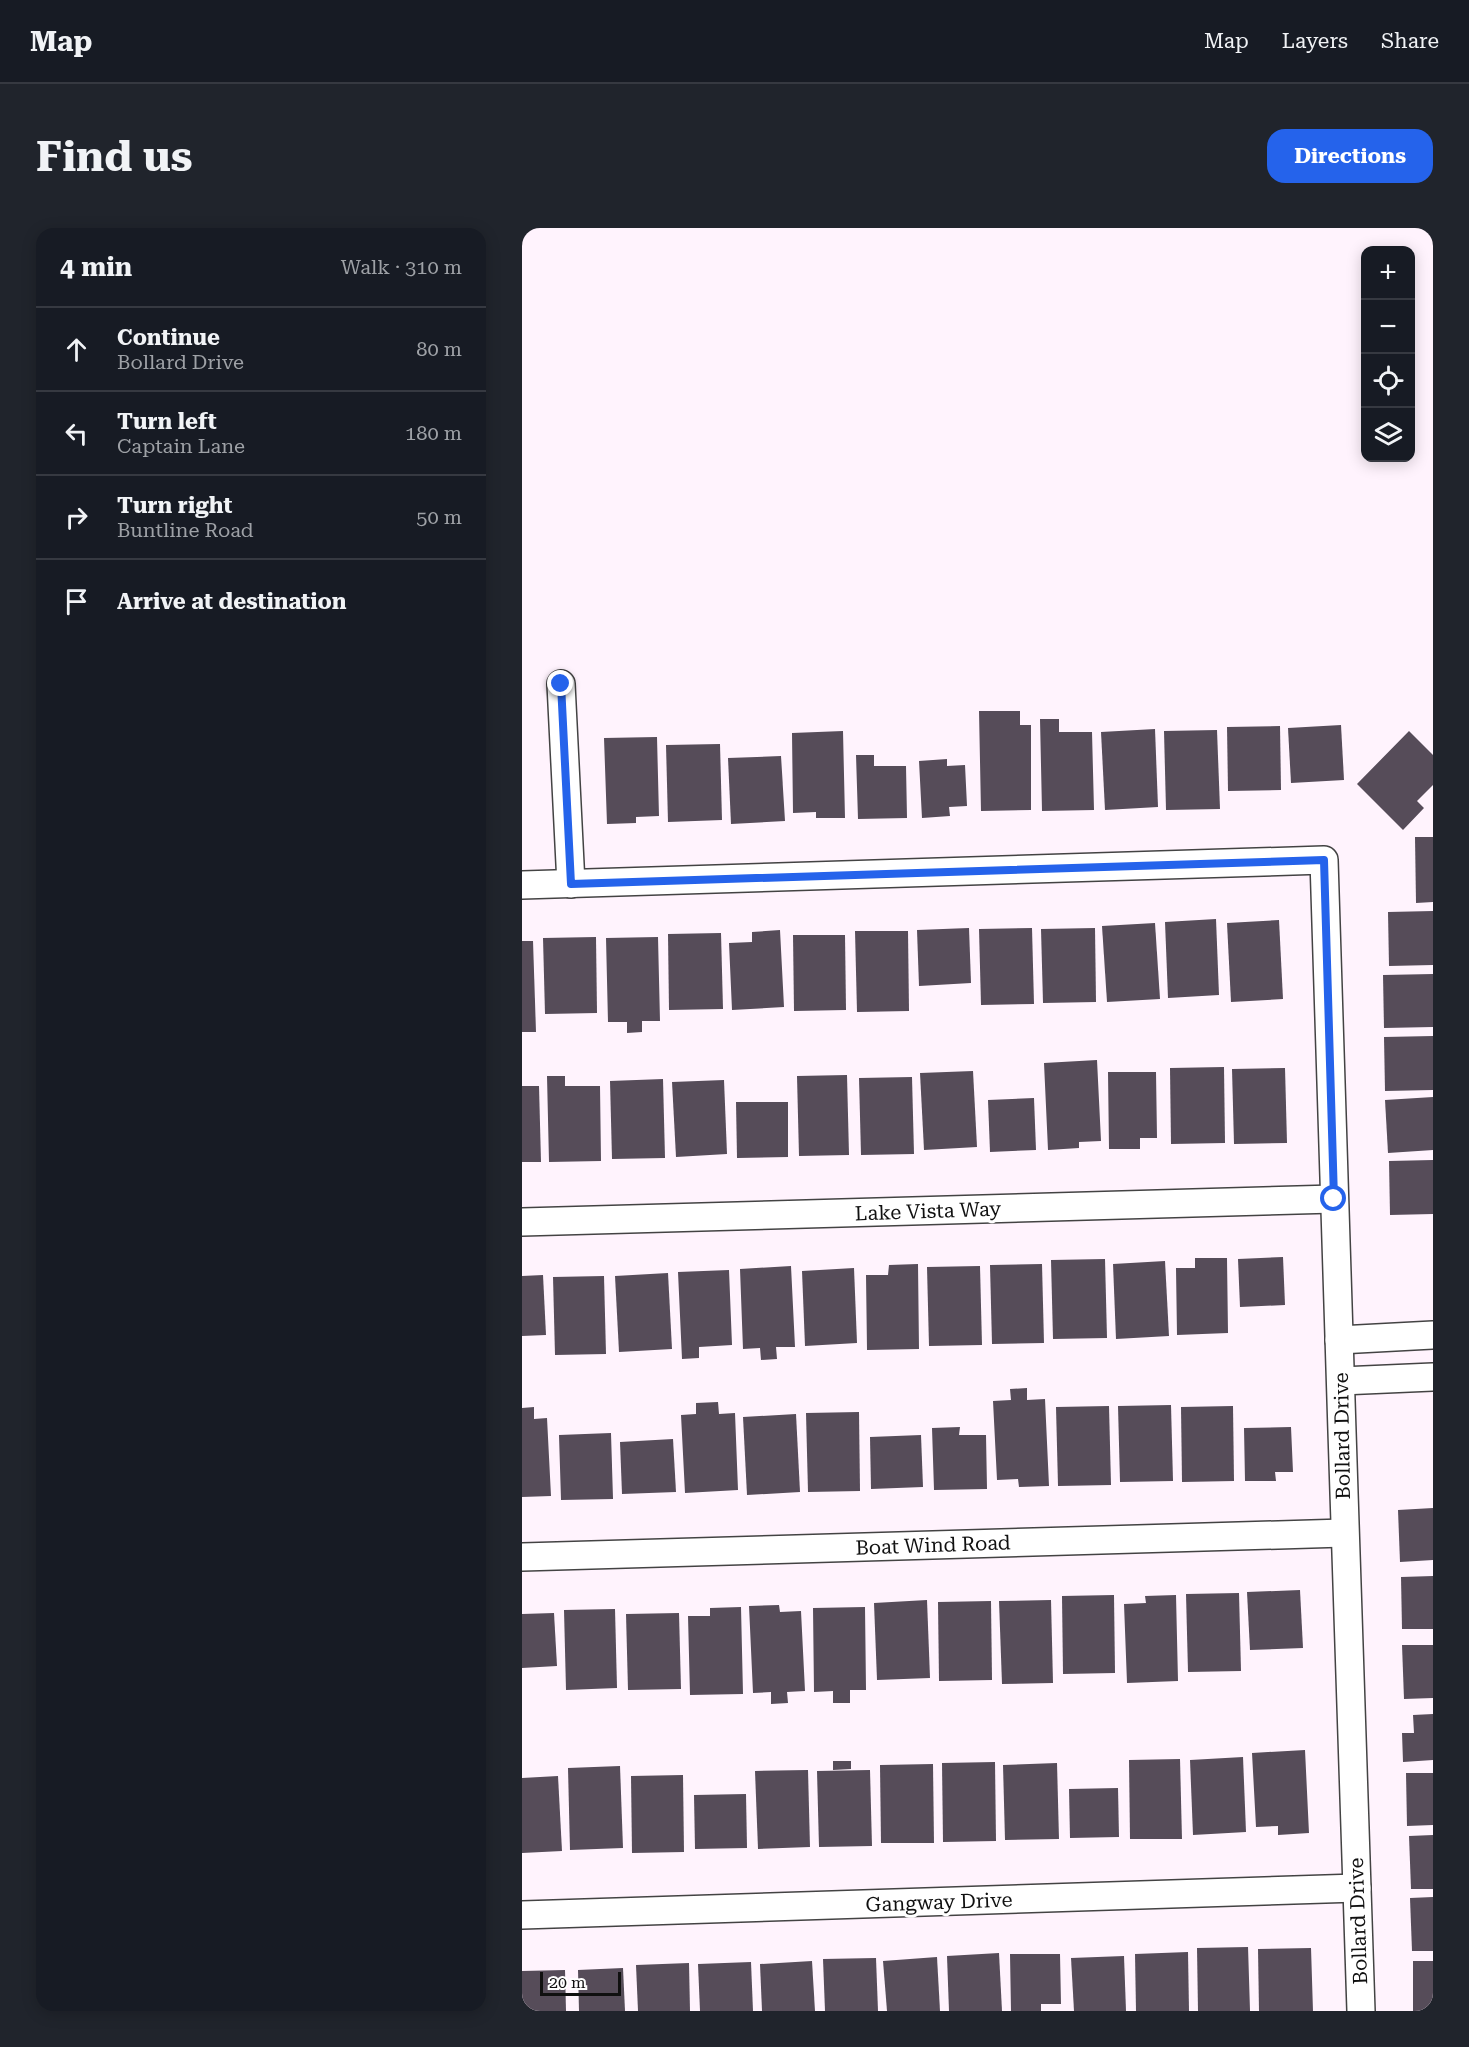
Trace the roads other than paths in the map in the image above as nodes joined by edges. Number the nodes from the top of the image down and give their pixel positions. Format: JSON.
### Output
{"nodes":[{"id":1,"x":561,"y":684,"type":"dead end"},
{"id":2,"x":571,"y":884,"type":"junction"},
{"id":3,"x":522,"y":885,"type":"edge"},
{"id":4,"x":1334,"y":1199,"type":"junction"},
{"id":5,"x":522,"y":1222,"type":"edge"},
{"id":6,"x":1433,"y":1335,"type":"edge"},
{"id":7,"x":1339,"y":1340,"type":"junction"},
{"id":8,"x":1433,"y":1377,"type":"edge"},
{"id":9,"x":1341,"y":1381,"type":"junction"},
{"id":10,"x":1344,"y":1533,"type":"junction"},
{"id":11,"x":522,"y":1557,"type":"edge"},
{"id":12,"x":1357,"y":1888,"type":"junction"},
{"id":13,"x":522,"y":1915,"type":"edge"},
{"id":14,"x":1361,"y":2011,"type":"edge"}],
"edges":[{"from":1,"to":2,"type":"street"},
{"from":2,"to":3,"type":"street"},
{"from":2,"to":4,"type":"street","name":"Bollard Drive"},
{"from":4,"to":5,"type":"street","name":"Lake Vista Way"},
{"from":4,"to":7,"type":"street","name":"Bollard Drive"},
{"from":6,"to":7,"type":"street"},
{"from":7,"to":9,"type":"street","name":"Bollard Drive"},
{"from":8,"to":9,"type":"street"},
{"from":9,"to":10,"type":"street","name":"Bollard Drive"},
{"from":10,"to":11,"type":"street","name":"Boat Wind Road"},
{"from":10,"to":12,"type":"street","name":"Bollard Drive"},
{"from":12,"to":13,"type":"street","name":"Gangway Drive"},
{"from":12,"to":14,"type":"street","name":"Bollard Drive"}]}
